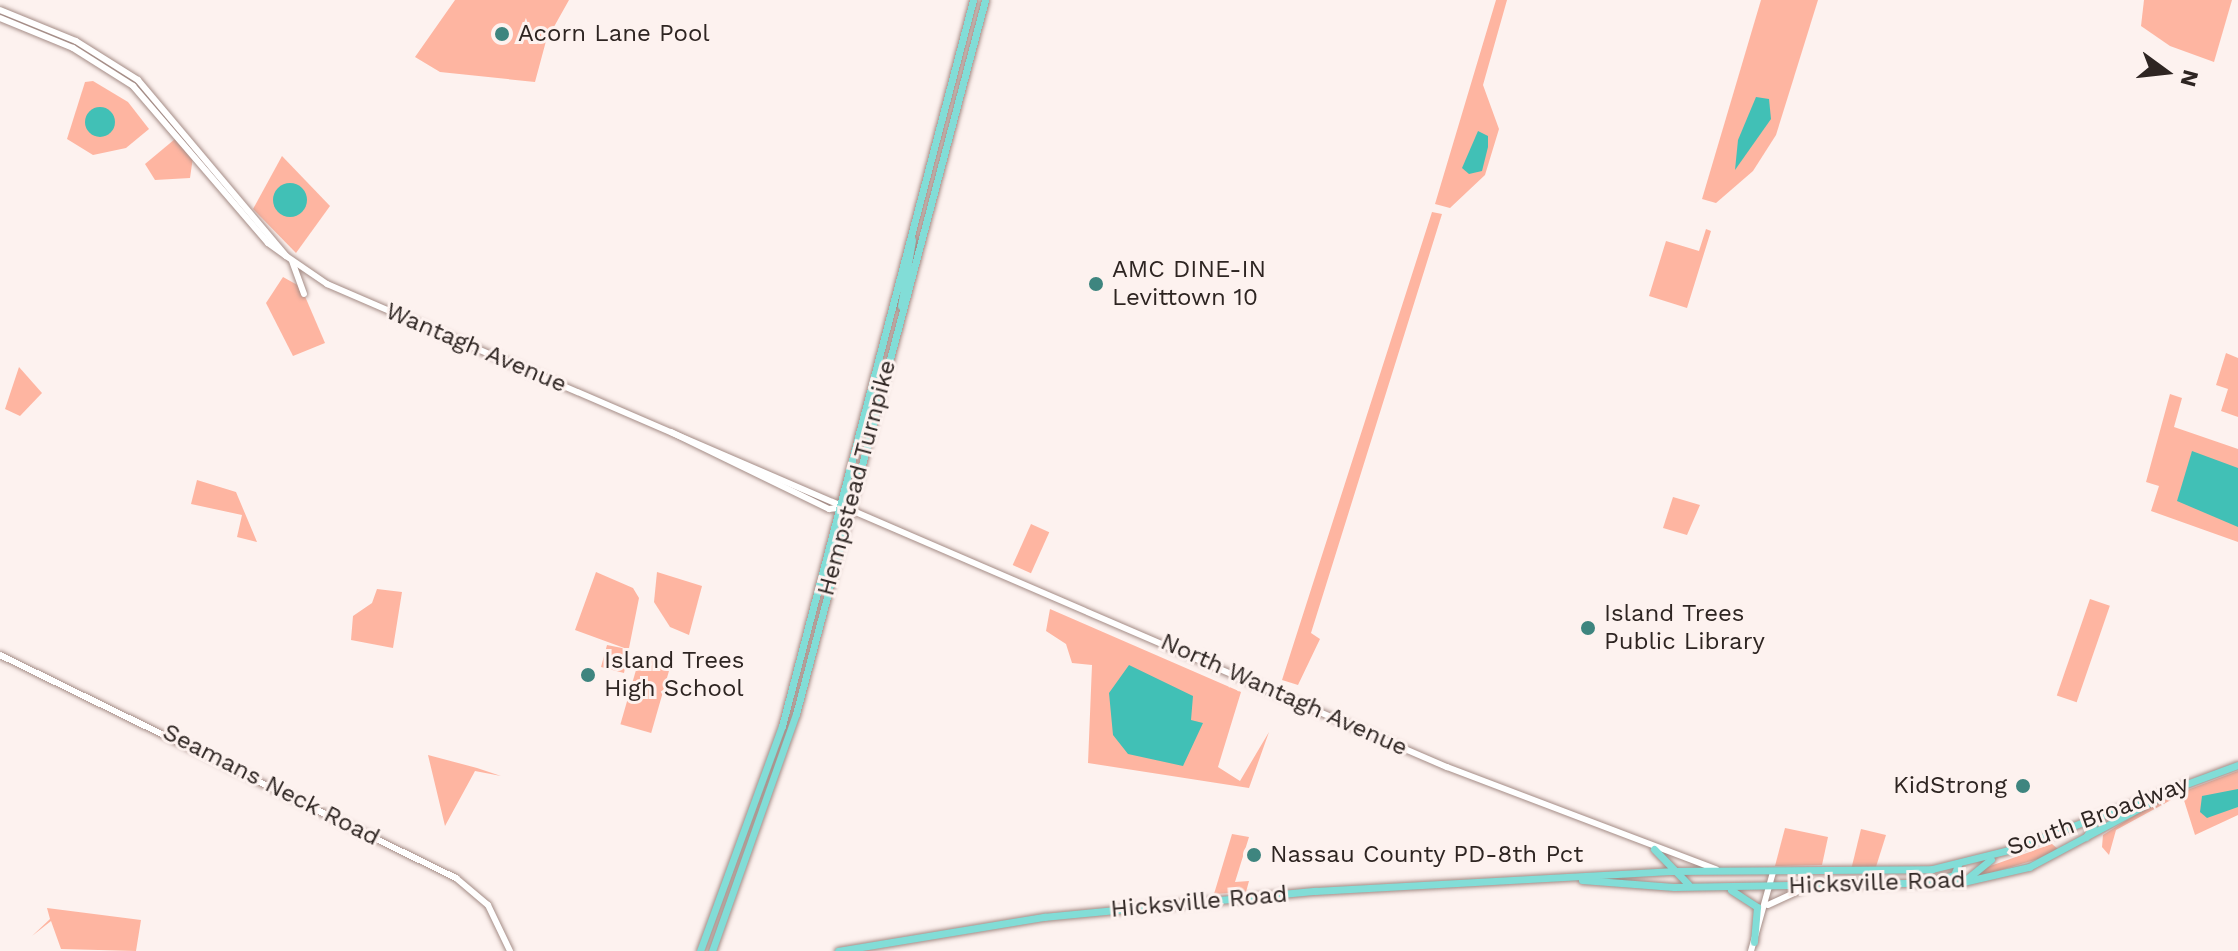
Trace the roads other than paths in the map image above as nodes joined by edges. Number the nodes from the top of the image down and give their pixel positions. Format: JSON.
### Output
{"nodes":[{"id":1,"x":973,"y":0,"type":"edge"},
{"id":2,"x":985,"y":0,"type":"edge"},
{"id":3,"x":0,"y":10,"type":"edge"},
{"id":4,"x":0,"y":18,"type":"edge"},
{"id":5,"x":912,"y":225,"type":"junction"},
{"id":6,"x":289,"y":259,"type":"junction"},
{"id":7,"x":304,"y":294,"type":"dead end"},
{"id":8,"x":891,"y":305,"type":"junction"},
{"id":9,"x":902,"y":308,"type":"junction"},
{"id":10,"x":839,"y":508,"type":"junction"},
{"id":11,"x":848,"y":512,"type":"junction"},
{"id":12,"x":0,"y":655,"type":"edge"},
{"id":13,"x":2238,"y":765,"type":"edge"},
{"id":14,"x":2170,"y":791,"type":"junction"},
{"id":15,"x":2099,"y":816,"type":"junction"},
{"id":16,"x":2085,"y":839,"type":"junction"},
{"id":17,"x":1654,"y":849,"type":"junction"},
{"id":18,"x":2008,"y":850,"type":"junction"},
{"id":19,"x":1660,"y":857,"type":"junction"},
{"id":20,"x":1958,"y":865,"type":"junction"},
{"id":21,"x":1670,"y":871,"type":"junction"},
{"id":22,"x":1723,"y":871,"type":"junction"},
{"id":23,"x":1649,"y":872,"type":"junction"},
{"id":24,"x":1773,"y":872,"type":"junction"},
{"id":25,"x":1563,"y":879,"type":"junction"},
{"id":26,"x":1963,"y":882,"type":"junction"},
{"id":27,"x":1772,"y":886,"type":"junction"},
{"id":28,"x":1809,"y":886,"type":"junction"},
{"id":29,"x":1911,"y":886,"type":"junction"},
{"id":30,"x":1697,"y":887,"type":"junction"},
{"id":31,"x":1714,"y":887,"type":"junction"},
{"id":32,"x":1765,"y":908,"type":"junction"},
{"id":33,"x":1754,"y":942,"type":"junction"},
{"id":34,"x":510,"y":951,"type":"edge"},
{"id":35,"x":700,"y":951,"type":"edge"},
{"id":36,"x":712,"y":951,"type":"edge"},
{"id":37,"x":838,"y":951,"type":"edge"},
{"id":38,"x":1751,"y":951,"type":"edge"}],
"edges":[{"from":1,"to":5,"type":"main road","name":"Hempstead Turnpike"},
{"from":2,"to":9,"type":"main road","name":"Hempstead Turnpike"},
{"from":3,"to":6,"type":"main road","name":"Wantagh Avenue"},
{"from":4,"to":6,"type":"main road","name":"Wantagh Avenue"},
{"from":5,"to":8,"type":"main road","name":"Hempstead Turnpike"},
{"from":5,"to":9,"type":"main road"},
{"from":6,"to":7,"type":"main road"},
{"from":6,"to":10,"type":"main road","name":"Wantagh Avenue"},
{"from":8,"to":9,"type":"main road"},
{"from":8,"to":10,"type":"main road","name":"Hempstead Turnpike"},
{"from":9,"to":11,"type":"main road","name":"Hempstead Turnpike"},
{"from":10,"to":11,"type":"main road","name":"Wantagh Avenue"},
{"from":10,"to":35,"type":"main road","name":"Hempstead Turnpike"},
{"from":11,"to":17,"type":"main road","name":"North Wantagh Avenue"},
{"from":11,"to":36,"type":"main road","name":"Hempstead Turnpike"},
{"from":12,"to":34,"type":"main road","name":"Seamans Neck Road"},
{"from":13,"to":14,"type":"main road","name":"South Broadway"},
{"from":14,"to":15,"type":"main road","name":"South Broadway"},
{"from":14,"to":16,"type":"main road","name":"Hicksville Road"},
{"from":15,"to":16,"type":"main road"},
{"from":15,"to":18,"type":"main road","name":"South Broadway"},
{"from":16,"to":26,"type":"main road","name":"Hicksville Road"},
{"from":17,"to":19,"type":"main road"},
{"from":17,"to":22,"type":"main road","name":"North Wantagh Avenue"},
{"from":18,"to":20,"type":"main road","name":"South Broadway"},
{"from":18,"to":26,"type":"main road"},
{"from":19,"to":21,"type":"main road"},
{"from":19,"to":23,"type":"main road"},
{"from":20,"to":24,"type":"main road","name":"Hicksville Road"},
{"from":20,"to":29,"type":"main road"},
{"from":21,"to":22,"type":"main road","name":"Hicksville Road"},
{"from":21,"to":23,"type":"main road","name":"Hicksville Road"},
{"from":21,"to":30,"type":"main road"},
{"from":22,"to":24,"type":"main road","name":"Hicksville Road"},
{"from":23,"to":25,"type":"main road","name":"Hicksville Road"},
{"from":24,"to":27,"type":"main road"},
{"from":25,"to":30,"type":"main road","name":"Hicksville Road"},
{"from":25,"to":37,"type":"main road","name":"Hicksville Road"},
{"from":26,"to":29,"type":"main road","name":"Hicksville Road"},
{"from":27,"to":28,"type":"main road","name":"Hicksville Road"},
{"from":27,"to":31,"type":"main road","name":"Hicksville Road"},
{"from":27,"to":32,"type":"main road"},
{"from":28,"to":29,"type":"main road","name":"Hicksville Road"},
{"from":28,"to":32,"type":"main road"},
{"from":30,"to":31,"type":"main road","name":"Hicksville Road"},
{"from":31,"to":33,"type":"main road"},
{"from":32,"to":33,"type":"main road"},
{"from":33,"to":38,"type":"main road"}]}
